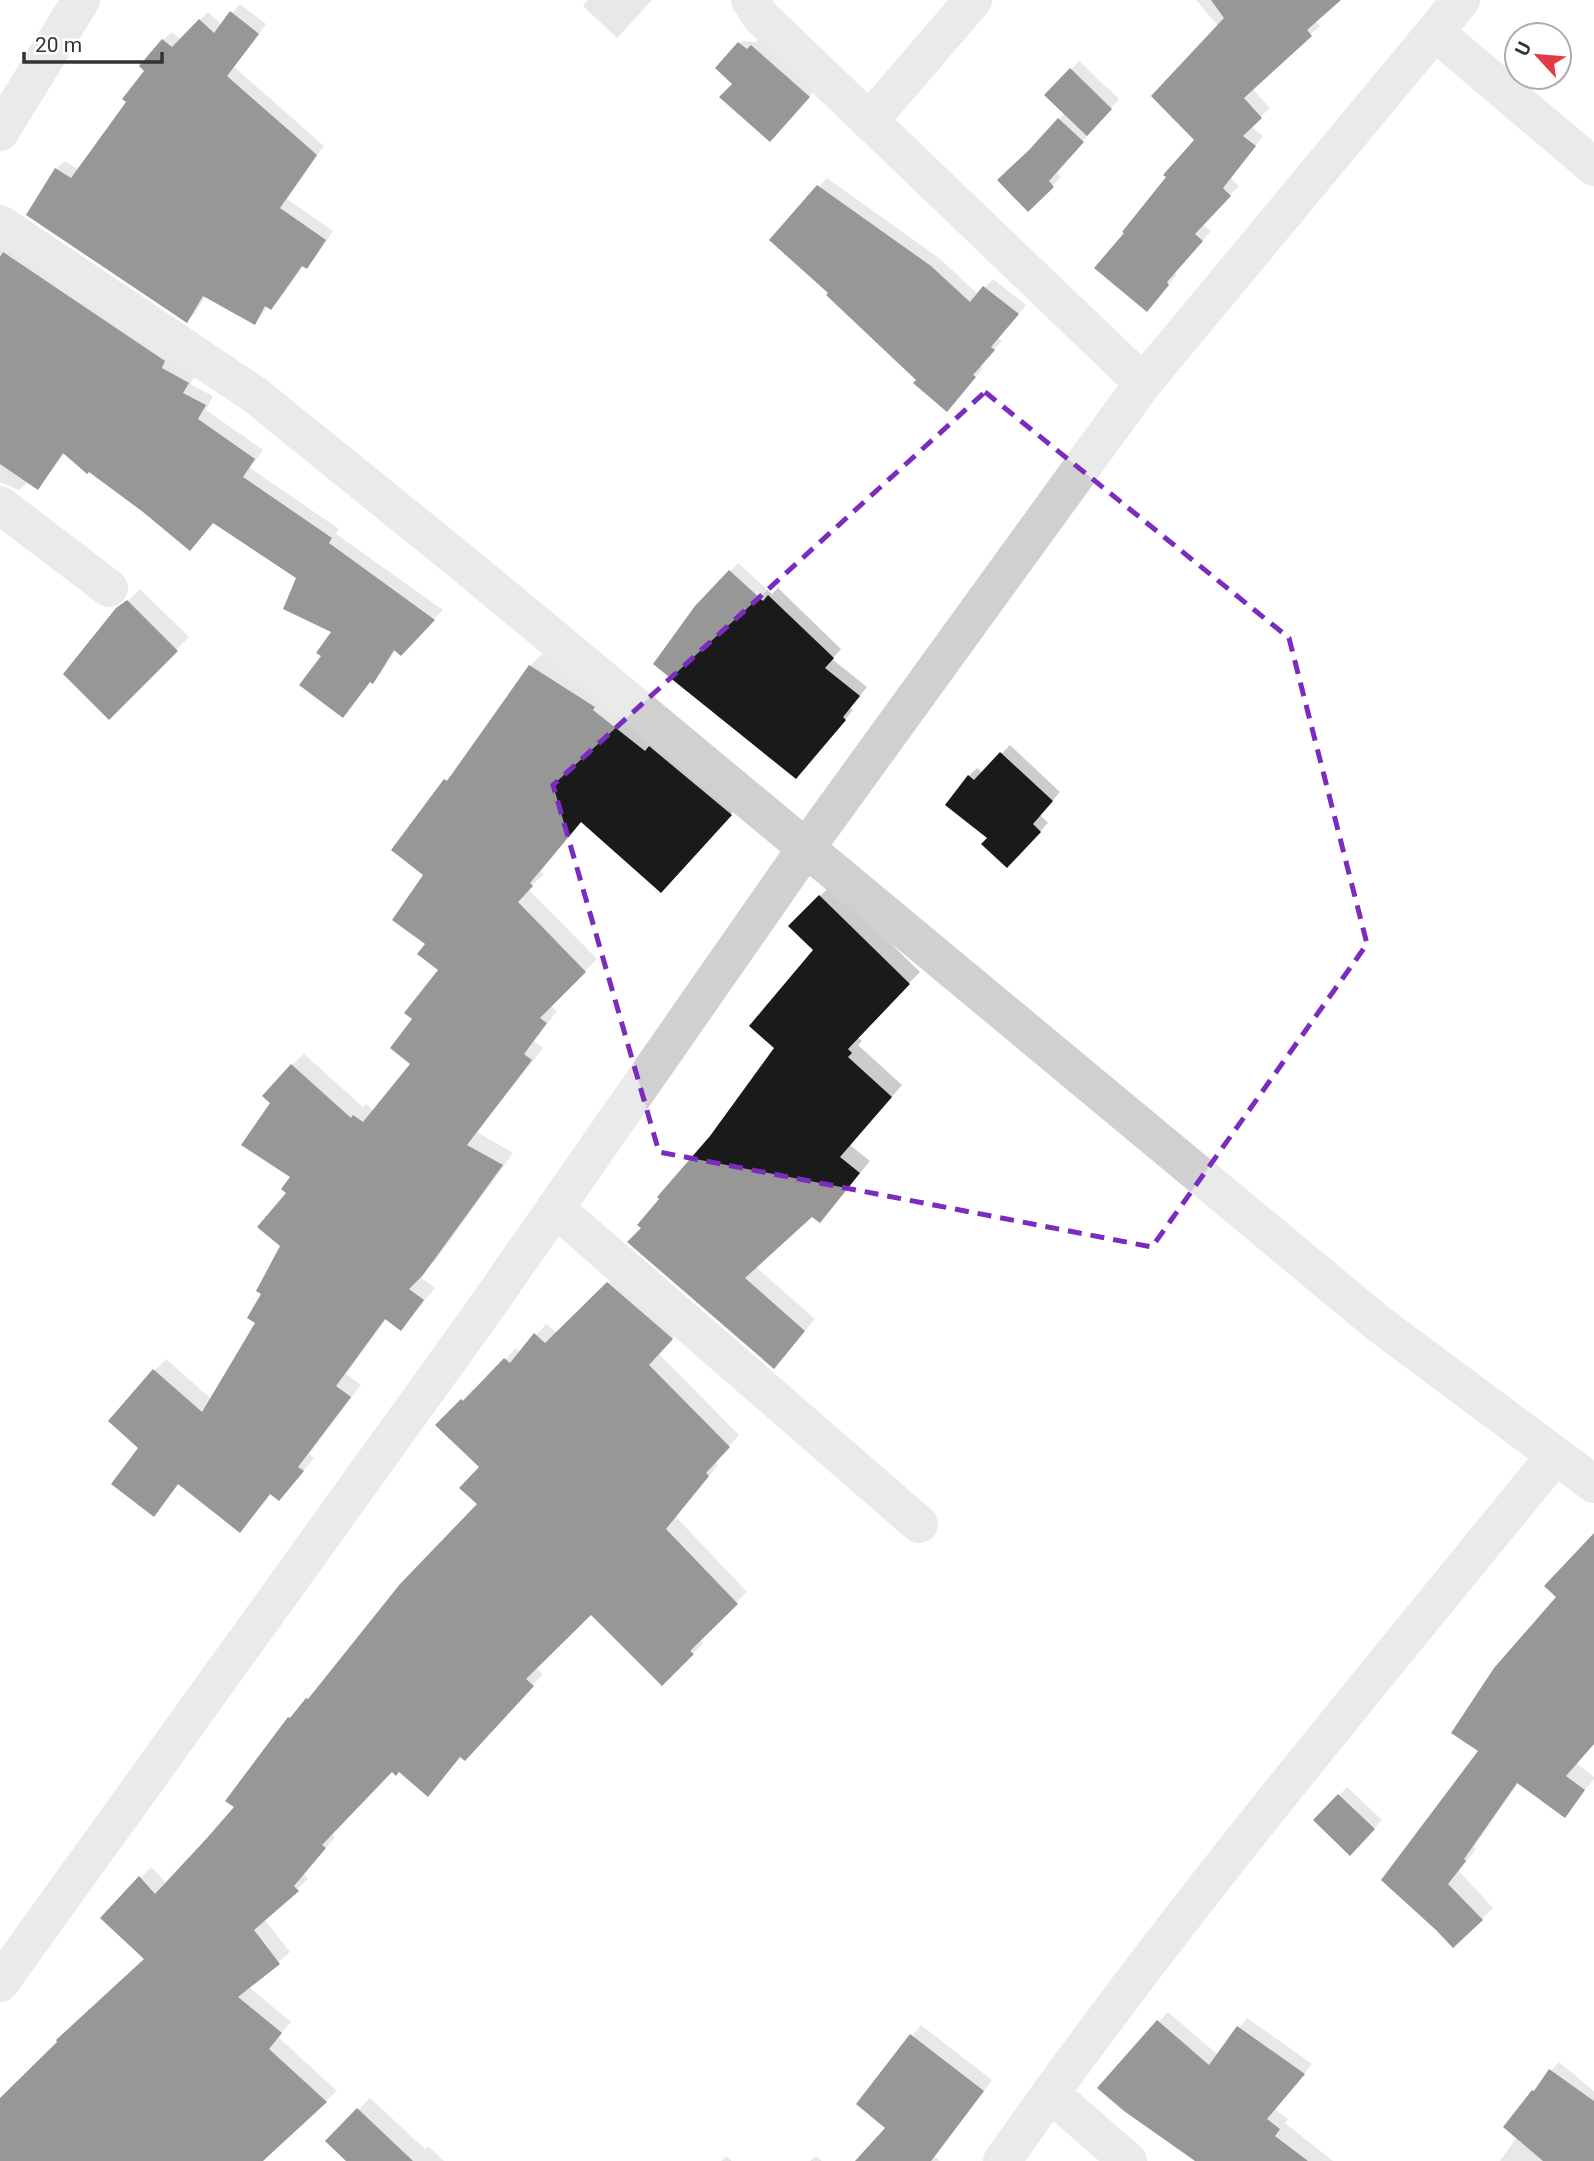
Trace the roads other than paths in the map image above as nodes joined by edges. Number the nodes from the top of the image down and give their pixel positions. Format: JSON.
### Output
{"nodes":[{"id":1,"x":750,"y":0,"type":"edge"},
{"id":2,"x":973,"y":0,"type":"edge"},
{"id":3,"x":1461,"y":0,"type":"edge"},
{"id":4,"x":70,"y":5,"type":"edge"},
{"id":5,"x":1435,"y":32,"type":"junction"},
{"id":6,"x":869,"y":121,"type":"junction"},
{"id":7,"x":0,"y":132,"type":"edge"},
{"id":8,"x":1594,"y":167,"type":"edge"},
{"id":9,"x":0,"y":224,"type":"edge"},
{"id":10,"x":1143,"y":383,"type":"junction"},
{"id":11,"x":0,"y":505,"type":"edge"},
{"id":12,"x":109,"y":588,"type":"dead end"},
{"id":13,"x":806,"y":848,"type":"junction"},
{"id":14,"x":555,"y":1208,"type":"junction"},
{"id":15,"x":1554,"y":1457,"type":"junction"},
{"id":16,"x":1594,"y":1484,"type":"edge"},
{"id":17,"x":919,"y":1524,"type":"dead end"},
{"id":18,"x":0,"y":1983,"type":"edge"},
{"id":19,"x":1050,"y":2093,"type":"junction"},
{"id":20,"x":1002,"y":2161,"type":"edge"},
{"id":21,"x":1128,"y":2161,"type":"edge"}],
"edges":[{"from":1,"to":6,"type":"street"},
{"from":2,"to":6,"type":"street"},
{"from":3,"to":5,"type":"street"},
{"from":4,"to":7,"type":"street"},
{"from":5,"to":8,"type":"street"},
{"from":5,"to":10,"type":"street"},
{"from":6,"to":10,"type":"street"},
{"from":9,"to":13,"type":"street"},
{"from":10,"to":13,"type":"street"},
{"from":11,"to":12,"type":"street"},
{"from":13,"to":14,"type":"street"},
{"from":13,"to":15,"type":"street"},
{"from":14,"to":17,"type":"street"},
{"from":14,"to":18,"type":"street"},
{"from":15,"to":16,"type":"street"},
{"from":15,"to":19,"type":"street"},
{"from":19,"to":20,"type":"street"},
{"from":19,"to":21,"type":"street"}]}
